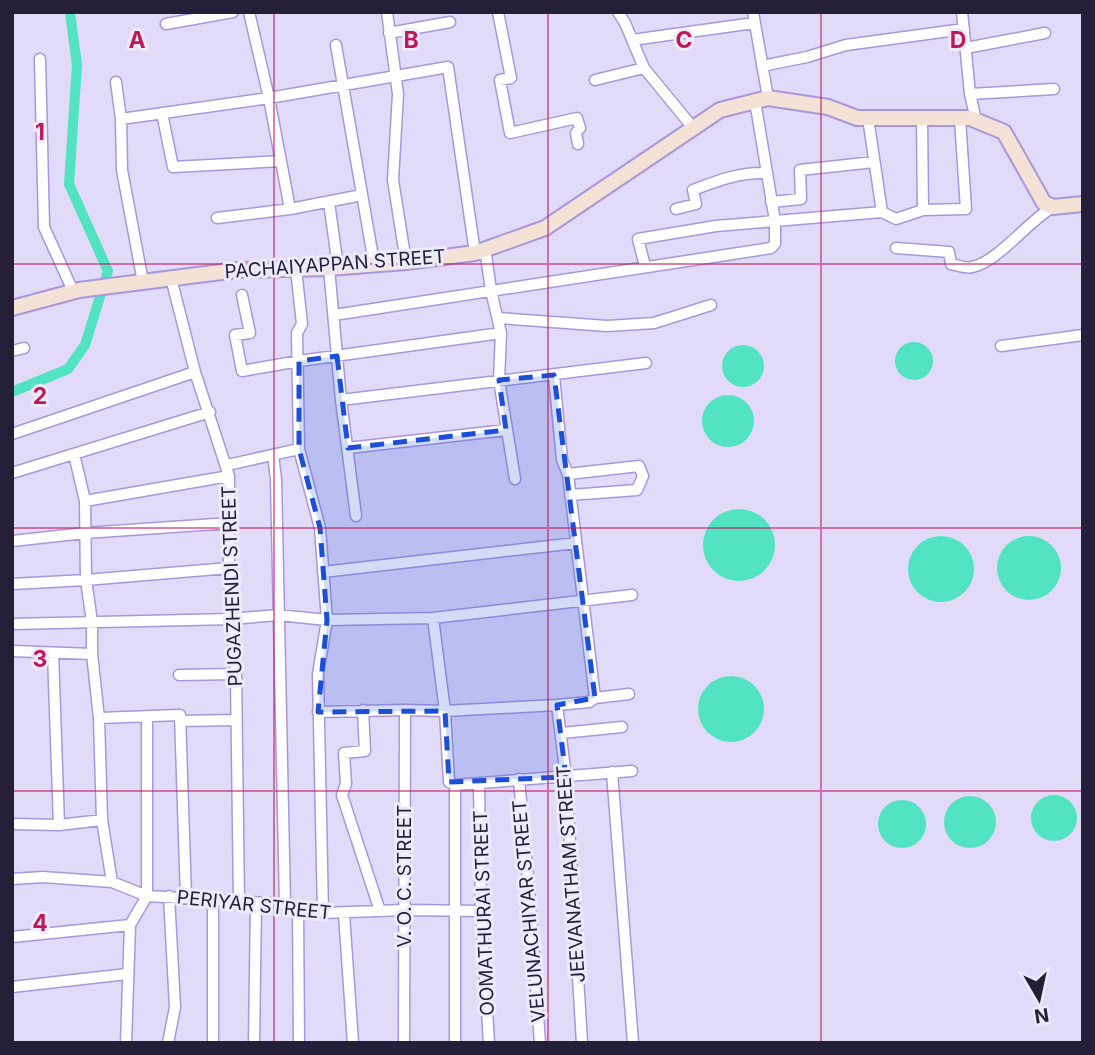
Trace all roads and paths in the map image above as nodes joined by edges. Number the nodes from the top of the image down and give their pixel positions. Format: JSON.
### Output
{"nodes":[{"id":1,"x":233,"y":12,"type":"edge"},
{"id":2,"x":249,"y":12,"type":"edge"},
{"id":3,"x":387,"y":12,"type":"edge"},
{"id":4,"x":498,"y":12,"type":"edge"},
{"id":5,"x":618,"y":12,"type":"edge"},
{"id":6,"x":962,"y":12,"type":"edge"},
{"id":7,"x":753,"y":18,"type":"edge"},
{"id":8,"x":450,"y":22,"type":"dead end"},
{"id":9,"x":166,"y":24,"type":"dead end"},
{"id":10,"x":964,"y":29,"type":"junction"},
{"id":11,"x":389,"y":33,"type":"junction"},
{"id":12,"x":1045,"y":33,"type":"dead end"},
{"id":13,"x":632,"y":40,"type":"junction"},
{"id":14,"x":336,"y":45,"type":"dead end"},
{"id":15,"x":966,"y":48,"type":"junction"},
{"id":16,"x":40,"y":59,"type":"dead end"},
{"id":17,"x":762,"y":66,"type":"junction"},
{"id":18,"x":644,"y":68,"type":"junction"},
{"id":19,"x":397,"y":76,"type":"junction"},
{"id":20,"x":595,"y":80,"type":"dead end"},
{"id":21,"x":116,"y":82,"type":"dead end"},
{"id":22,"x":344,"y":83,"type":"junction"},
{"id":23,"x":1054,"y":89,"type":"dead end"},
{"id":24,"x":970,"y":94,"type":"junction"},
{"id":25,"x":269,"y":98,"type":"junction"},
{"id":26,"x":762,"y":100,"type":"junction"},
{"id":27,"x":162,"y":113,"type":"junction"},
{"id":28,"x":868,"y":118,"type":"junction"},
{"id":29,"x":922,"y":118,"type":"junction"},
{"id":30,"x":121,"y":119,"type":"junction"},
{"id":31,"x":960,"y":119,"type":"junction"},
{"id":32,"x":976,"y":120,"type":"junction"},
{"id":33,"x":694,"y":129,"type":"junction"},
{"id":34,"x":578,"y":144,"type":"dead end"},
{"id":35,"x":281,"y":161,"type":"junction"},
{"id":36,"x":874,"y":162,"type":"junction"},
{"id":37,"x":765,"y":173,"type":"junction"},
{"id":38,"x":362,"y":195,"type":"junction"},
{"id":39,"x":328,"y":202,"type":"junction"},
{"id":40,"x":771,"y":202,"type":"junction"},
{"id":41,"x":1083,"y":204,"type":"edge"},
{"id":42,"x":1053,"y":207,"type":"junction"},
{"id":43,"x":290,"y":209,"type":"junction"},
{"id":44,"x":676,"y":209,"type":"dead end"},
{"id":45,"x":923,"y":210,"type":"junction"},
{"id":46,"x":882,"y":212,"type":"junction"},
{"id":47,"x":217,"y":218,"type":"dead end"},
{"id":48,"x":775,"y":221,"type":"junction"},
{"id":49,"x":896,"y":248,"type":"dead end"},
{"id":50,"x":475,"y":253,"type":"junction"},
{"id":51,"x":406,"y":262,"type":"junction"},
{"id":52,"x":374,"y":263,"type":"junction"},
{"id":53,"x":645,"y":266,"type":"junction"},
{"id":54,"x":333,"y":268,"type":"junction"},
{"id":55,"x":296,"y":269,"type":"junction"},
{"id":56,"x":171,"y":278,"type":"junction"},
{"id":57,"x":139,"y":282,"type":"junction"},
{"id":58,"x":76,"y":290,"type":"junction"},
{"id":59,"x":491,"y":291,"type":"junction"},
{"id":60,"x":243,"y":295,"type":"dead end"},
{"id":61,"x":711,"y":305,"type":"dead end"},
{"id":62,"x":12,"y":308,"type":"edge"},
{"id":63,"x":334,"y":315,"type":"junction"},
{"id":64,"x":499,"y":318,"type":"junction"},
{"id":65,"x":501,"y":333,"type":"junction"},
{"id":66,"x":1083,"y":335,"type":"edge"},
{"id":67,"x":1001,"y":346,"type":"dead end"},
{"id":68,"x":24,"y":348,"type":"dead end"},
{"id":69,"x":12,"y":351,"type":"edge"},
{"id":70,"x":337,"y":356,"type":"junction"},
{"id":71,"x":299,"y":361,"type":"junction"},
{"id":72,"x":646,"y":363,"type":"dead end"},
{"id":73,"x":194,"y":372,"type":"junction"},
{"id":74,"x":554,"y":375,"type":"junction"},
{"id":75,"x":499,"y":380,"type":"junction"},
{"id":76,"x":341,"y":400,"type":"junction"},
{"id":77,"x":210,"y":412,"type":"junction"},
{"id":78,"x":506,"y":430,"type":"junction"},
{"id":79,"x":12,"y":434,"type":"edge"},
{"id":80,"x":348,"y":448,"type":"junction"},
{"id":81,"x":299,"y":449,"type":"junction"},
{"id":82,"x":74,"y":454,"type":"junction"},
{"id":83,"x":273,"y":455,"type":"junction"},
{"id":84,"x":228,"y":470,"type":"junction"},
{"id":85,"x":12,"y":473,"type":"edge"},
{"id":86,"x":568,"y":474,"type":"junction"},
{"id":87,"x":514,"y":480,"type":"dead end"},
{"id":88,"x":570,"y":495,"type":"junction"},
{"id":89,"x":85,"y":501,"type":"junction"},
{"id":90,"x":356,"y":516,"type":"dead end"},
{"id":91,"x":230,"y":523,"type":"junction"},
{"id":92,"x":85,"y":533,"type":"junction"},
{"id":93,"x":12,"y":541,"type":"edge"},
{"id":94,"x":576,"y":543,"type":"junction"},
{"id":95,"x":229,"y":568,"type":"junction"},
{"id":96,"x":323,"y":572,"type":"junction"},
{"id":97,"x":86,"y":580,"type":"junction"},
{"id":98,"x":12,"y":584,"type":"edge"},
{"id":99,"x":632,"y":595,"type":"dead end"},
{"id":100,"x":584,"y":600,"type":"junction"},
{"id":101,"x":278,"y":615,"type":"junction"},
{"id":102,"x":433,"y":618,"type":"junction"},
{"id":103,"x":231,"y":619,"type":"junction"},
{"id":104,"x":327,"y":620,"type":"junction"},
{"id":105,"x":92,"y":622,"type":"junction"},
{"id":106,"x":12,"y":624,"type":"edge"},
{"id":107,"x":12,"y":651,"type":"edge"},
{"id":108,"x":53,"y":653,"type":"junction"},
{"id":109,"x":92,"y":654,"type":"junction"},
{"id":110,"x":236,"y":674,"type":"junction"},
{"id":111,"x":179,"y":675,"type":"dead end"},
{"id":112,"x":629,"y":694,"type":"dead end"},
{"id":113,"x":595,"y":698,"type":"junction"},
{"id":114,"x":557,"y":705,"type":"junction"},
{"id":115,"x":363,"y":710,"type":"junction"},
{"id":116,"x":405,"y":710,"type":"junction"},
{"id":117,"x":318,"y":712,"type":"junction"},
{"id":118,"x":445,"y":712,"type":"junction"},
{"id":119,"x":99,"y":718,"type":"junction"},
{"id":120,"x":147,"y":718,"type":"junction"},
{"id":121,"x":235,"y":720,"type":"junction"},
{"id":122,"x":180,"y":721,"type":"junction"},
{"id":123,"x":622,"y":727,"type":"dead end"},
{"id":124,"x":562,"y":733,"type":"junction"},
{"id":125,"x":632,"y":771,"type":"dead end"},
{"id":126,"x":612,"y":772,"type":"junction"},
{"id":127,"x":566,"y":777,"type":"junction"},
{"id":128,"x":519,"y":779,"type":"junction"},
{"id":129,"x":479,"y":783,"type":"junction"},
{"id":130,"x":455,"y":785,"type":"junction"},
{"id":131,"x":103,"y":820,"type":"junction"},
{"id":132,"x":12,"y":824,"type":"edge"},
{"id":133,"x":59,"y":825,"type":"junction"},
{"id":134,"x":12,"y":879,"type":"edge"},
{"id":135,"x":112,"y":882,"type":"junction"},
{"id":136,"x":147,"y":896,"type":"junction"},
{"id":137,"x":169,"y":896,"type":"junction"},
{"id":138,"x":186,"y":897,"type":"junction"},
{"id":139,"x":214,"y":900,"type":"junction"},
{"id":140,"x":239,"y":902,"type":"junction"},
{"id":141,"x":256,"y":904,"type":"junction"},
{"id":142,"x":285,"y":904,"type":"junction"},
{"id":143,"x":298,"y":907,"type":"junction"},
{"id":144,"x":404,"y":910,"type":"junction"},
{"id":145,"x":456,"y":910,"type":"junction"},
{"id":146,"x":380,"y":911,"type":"junction"},
{"id":147,"x":481,"y":911,"type":"junction"},
{"id":148,"x":323,"y":913,"type":"junction"},
{"id":149,"x":344,"y":914,"type":"junction"},
{"id":150,"x":130,"y":925,"type":"junction"},
{"id":151,"x":12,"y":937,"type":"edge"},
{"id":152,"x":127,"y":974,"type":"junction"},
{"id":153,"x":12,"y":987,"type":"edge"},
{"id":154,"x":126,"y":1043,"type":"edge"},
{"id":155,"x":168,"y":1043,"type":"edge"},
{"id":156,"x":214,"y":1043,"type":"edge"},
{"id":157,"x":254,"y":1043,"type":"edge"},
{"id":158,"x":299,"y":1043,"type":"edge"},
{"id":159,"x":353,"y":1043,"type":"edge"},
{"id":160,"x":404,"y":1043,"type":"edge"},
{"id":161,"x":454,"y":1043,"type":"edge"},
{"id":162,"x":489,"y":1043,"type":"edge"},
{"id":163,"x":540,"y":1043,"type":"edge"},
{"id":164,"x":582,"y":1043,"type":"edge"},
{"id":165,"x":634,"y":1043,"type":"edge"}],
"edges":[{"from":1,"to":9,"type":"street"},
{"from":2,"to":25,"type":"street"},
{"from":3,"to":11,"type":"street"},
{"from":4,"to":34,"type":"street"},
{"from":5,"to":13,"type":"street"},
{"from":6,"to":10,"type":"street"},
{"from":7,"to":13,"type":"street"},
{"from":7,"to":17,"type":"street"},
{"from":8,"to":11,"type":"street"},
{"from":10,"to":15,"type":"street"},
{"from":10,"to":17,"type":"street"},
{"from":11,"to":19,"type":"street"},
{"from":12,"to":15,"type":"street"},
{"from":13,"to":18,"type":"street"},
{"from":14,"to":22,"type":"street"},
{"from":15,"to":24,"type":"street"},
{"from":16,"to":58,"type":"street"},
{"from":17,"to":26,"type":"street"},
{"from":18,"to":20,"type":"street"},
{"from":18,"to":33,"type":"street"},
{"from":19,"to":22,"type":"street"},
{"from":19,"to":50,"type":"street"},
{"from":19,"to":51,"type":"street"},
{"from":21,"to":30,"type":"street"},
{"from":22,"to":25,"type":"street"},
{"from":22,"to":38,"type":"street"},
{"from":23,"to":24,"type":"street"},
{"from":24,"to":32,"type":"street"},
{"from":25,"to":27,"type":"street"},
{"from":25,"to":35,"type":"street"},
{"from":26,"to":28,"type":"main road","name":"PACHAIYAPPAN STREET"},
{"from":26,"to":33,"type":"main road","name":"PACHAIYAPPAN STREET"},
{"from":26,"to":37,"type":"street"},
{"from":27,"to":30,"type":"street"},
{"from":27,"to":35,"type":"street"},
{"from":28,"to":29,"type":"main road","name":"PACHAIYAPPAN STREET"},
{"from":28,"to":36,"type":"street"},
{"from":29,"to":31,"type":"main road","name":"PACHAIYAPPAN STREET"},
{"from":29,"to":45,"type":"street"},
{"from":30,"to":57,"type":"street"},
{"from":31,"to":32,"type":"main road","name":"PACHAIYAPPAN STREET"},
{"from":31,"to":45,"type":"street"},
{"from":32,"to":42,"type":"main road"},
{"from":33,"to":50,"type":"main road","name":"PACHAIYAPPAN STREET"},
{"from":35,"to":43,"type":"street"},
{"from":36,"to":40,"type":"street"},
{"from":36,"to":46,"type":"street"},
{"from":37,"to":40,"type":"street"},
{"from":37,"to":44,"type":"street"},
{"from":38,"to":39,"type":"street"},
{"from":38,"to":52,"type":"street"},
{"from":39,"to":43,"type":"street"},
{"from":39,"to":54,"type":"street"},
{"from":40,"to":48,"type":"street"},
{"from":41,"to":42,"type":"main road"},
{"from":42,"to":49,"type":"street"},
{"from":43,"to":47,"type":"street"},
{"from":45,"to":46,"type":"street"},
{"from":46,"to":48,"type":"street"},
{"from":48,"to":53,"type":"street"},
{"from":48,"to":53,"type":"street"},
{"from":50,"to":51,"type":"main road","name":"PACHAIYAPPAN STREET"},
{"from":50,"to":59,"type":"street"},
{"from":51,"to":52,"type":"main road","name":"PACHAIYAPPAN STREET"},
{"from":52,"to":54,"type":"main road","name":"PACHAIYAPPAN STREET"},
{"from":53,"to":59,"type":"street"},
{"from":54,"to":55,"type":"main road","name":"PACHAIYAPPAN STREET"},
{"from":54,"to":63,"type":"street"},
{"from":55,"to":56,"type":"main road","name":"PACHAIYAPPAN STREET"},
{"from":55,"to":71,"type":"street"},
{"from":56,"to":57,"type":"main road","name":"PACHAIYAPPAN STREET"},
{"from":56,"to":73,"type":"street","name":"PUGAZHENDI STREET"},
{"from":57,"to":58,"type":"main road","name":"PACHAIYAPPAN STREET"},
{"from":58,"to":62,"type":"main road","name":"PACHAIYAPPAN STREET"},
{"from":59,"to":63,"type":"street"},
{"from":59,"to":64,"type":"street"},
{"from":60,"to":71,"type":"street"},
{"from":61,"to":64,"type":"street"},
{"from":63,"to":70,"type":"street"},
{"from":64,"to":65,"type":"street"},
{"from":65,"to":70,"type":"street"},
{"from":65,"to":75,"type":"street"},
{"from":66,"to":67,"type":"street"},
{"from":68,"to":69,"type":"street"},
{"from":70,"to":71,"type":"street"},
{"from":70,"to":76,"type":"street"},
{"from":71,"to":81,"type":"street"},
{"from":72,"to":74,"type":"street"},
{"from":73,"to":77,"type":"street","name":"PUGAZHENDI STREET"},
{"from":73,"to":79,"type":"street"},
{"from":74,"to":75,"type":"street"},
{"from":74,"to":86,"type":"street"},
{"from":75,"to":76,"type":"street"},
{"from":75,"to":78,"type":"street"},
{"from":76,"to":80,"type":"street"},
{"from":77,"to":82,"type":"street"},
{"from":77,"to":84,"type":"street","name":"PUGAZHENDI STREET"},
{"from":78,"to":80,"type":"street"},
{"from":78,"to":87,"type":"street"},
{"from":80,"to":90,"type":"street"},
{"from":81,"to":83,"type":"street"},
{"from":81,"to":96,"type":"street"},
{"from":82,"to":85,"type":"street"},
{"from":82,"to":89,"type":"street"},
{"from":83,"to":84,"type":"street"},
{"from":83,"to":101,"type":"street"},
{"from":84,"to":89,"type":"street"},
{"from":84,"to":91,"type":"street","name":"PUGAZHENDI STREET"},
{"from":86,"to":88,"type":"street"},
{"from":86,"to":88,"type":"street"},
{"from":88,"to":94,"type":"street"},
{"from":89,"to":92,"type":"street"},
{"from":91,"to":92,"type":"street"},
{"from":91,"to":95,"type":"street","name":"PUGAZHENDI STREET"},
{"from":92,"to":93,"type":"street"},
{"from":92,"to":97,"type":"street"},
{"from":94,"to":96,"type":"street"},
{"from":94,"to":100,"type":"street"},
{"from":95,"to":97,"type":"street"},
{"from":95,"to":103,"type":"street","name":"PUGAZHENDI STREET"},
{"from":96,"to":104,"type":"street"},
{"from":97,"to":98,"type":"street"},
{"from":97,"to":105,"type":"street"},
{"from":99,"to":100,"type":"street"},
{"from":100,"to":102,"type":"street"},
{"from":100,"to":113,"type":"street"},
{"from":101,"to":103,"type":"street"},
{"from":101,"to":104,"type":"street"},
{"from":101,"to":142,"type":"street"},
{"from":102,"to":104,"type":"street"},
{"from":102,"to":118,"type":"street"},
{"from":103,"to":105,"type":"street"},
{"from":103,"to":110,"type":"street","name":"PUGAZHENDI STREET"},
{"from":104,"to":117,"type":"street"},
{"from":105,"to":106,"type":"street"},
{"from":105,"to":109,"type":"street"},
{"from":107,"to":108,"type":"street"},
{"from":108,"to":109,"type":"street"},
{"from":108,"to":133,"type":"street"},
{"from":109,"to":119,"type":"street"},
{"from":110,"to":111,"type":"street"},
{"from":110,"to":121,"type":"street","name":"PUGAZHENDI STREET"},
{"from":112,"to":113,"type":"street"},
{"from":113,"to":114,"type":"street"},
{"from":114,"to":118,"type":"street"},
{"from":114,"to":124,"type":"street","name":"JEEVANATHAM STREET"},
{"from":115,"to":116,"type":"street"},
{"from":115,"to":117,"type":"street"},
{"from":115,"to":146,"type":"street"},
{"from":116,"to":118,"type":"street"},
{"from":116,"to":144,"type":"street","name":"V. O. C. STREET"},
{"from":117,"to":148,"type":"street"},
{"from":118,"to":130,"type":"street"},
{"from":119,"to":120,"type":"street"},
{"from":119,"to":131,"type":"street"},
{"from":120,"to":122,"type":"street"},
{"from":120,"to":136,"type":"street"},
{"from":121,"to":122,"type":"street"},
{"from":121,"to":140,"type":"street","name":"PUGAZHENDI STREET"},
{"from":122,"to":138,"type":"street"},
{"from":123,"to":124,"type":"street"},
{"from":124,"to":127,"type":"street","name":"JEEVANATHAM STREET"},
{"from":125,"to":126,"type":"street"},
{"from":126,"to":127,"type":"street"},
{"from":126,"to":165,"type":"street"},
{"from":127,"to":128,"type":"street"},
{"from":127,"to":164,"type":"street","name":"JEEVANATHAM STREET"},
{"from":128,"to":129,"type":"street"},
{"from":128,"to":163,"type":"street","name":"VELUNACHIYAR STREET"},
{"from":129,"to":130,"type":"street"},
{"from":129,"to":147,"type":"street","name":"OOMATHURAI STREET"},
{"from":130,"to":145,"type":"street"},
{"from":131,"to":133,"type":"street"},
{"from":131,"to":135,"type":"street"},
{"from":132,"to":133,"type":"street"},
{"from":134,"to":135,"type":"street","name":"PERIYAR STREET"},
{"from":135,"to":136,"type":"street","name":"PERIYAR STREET"},
{"from":136,"to":137,"type":"street","name":"PERIYAR STREET"},
{"from":136,"to":150,"type":"street"},
{"from":137,"to":138,"type":"street","name":"PERIYAR STREET"},
{"from":137,"to":155,"type":"street"},
{"from":138,"to":139,"type":"street","name":"PERIYAR STREET"},
{"from":139,"to":140,"type":"street","name":"PERIYAR STREET"},
{"from":139,"to":156,"type":"street"},
{"from":140,"to":141,"type":"street","name":"PERIYAR STREET"},
{"from":141,"to":142,"type":"street","name":"PERIYAR STREET"},
{"from":141,"to":157,"type":"street"},
{"from":142,"to":143,"type":"street","name":"PERIYAR STREET"},
{"from":143,"to":148,"type":"street","name":"PERIYAR STREET"},
{"from":143,"to":158,"type":"street"},
{"from":144,"to":145,"type":"street","name":"PERIYAR STREET"},
{"from":144,"to":146,"type":"street","name":"PERIYAR STREET"},
{"from":144,"to":160,"type":"street","name":"V. O. C. STREET"},
{"from":145,"to":147,"type":"street","name":"PERIYAR STREET"},
{"from":145,"to":161,"type":"street"},
{"from":146,"to":149,"type":"street","name":"PERIYAR STREET"},
{"from":147,"to":162,"type":"street","name":"OOMATHURAI STREET"},
{"from":148,"to":149,"type":"street","name":"PERIYAR STREET"},
{"from":149,"to":159,"type":"street"},
{"from":150,"to":151,"type":"street"},
{"from":150,"to":152,"type":"street"},
{"from":152,"to":153,"type":"street"},
{"from":152,"to":154,"type":"street"}]}
